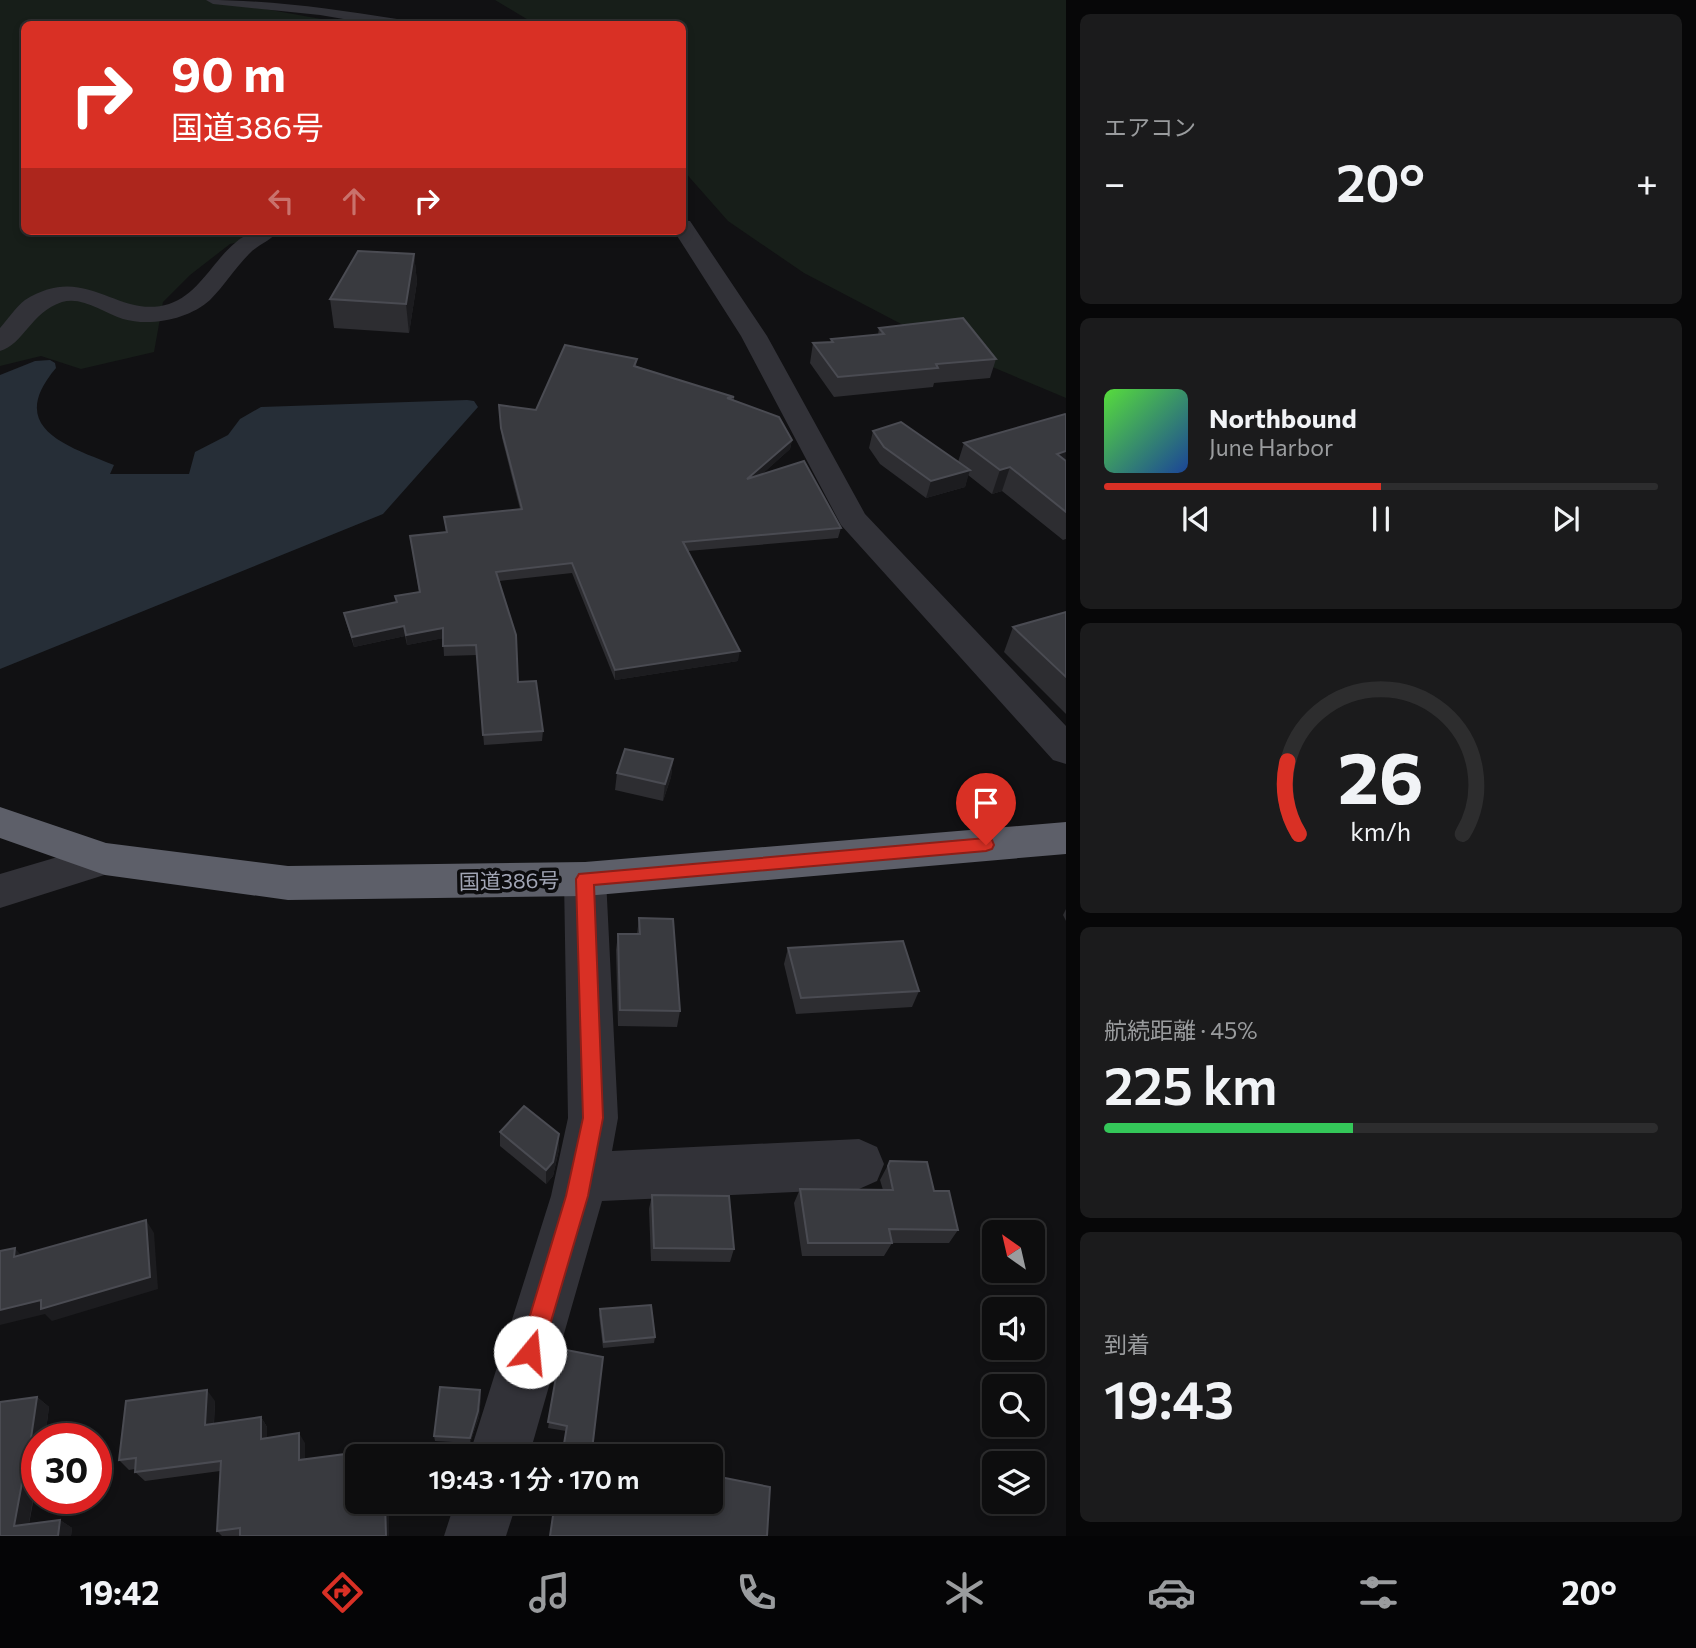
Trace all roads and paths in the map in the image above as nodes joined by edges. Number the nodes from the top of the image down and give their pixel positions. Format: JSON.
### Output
{"nodes":[{"id":1,"x":213,"y":0,"type":"edge"},
{"id":2,"x":380,"y":21,"type":"edge"},
{"id":3,"x":686,"y":232,"type":"edge"},
{"id":4,"x":261,"y":235,"type":"edge"},
{"id":5,"x":0,"y":343,"type":"edge"},
{"id":6,"x":1066,"y":750,"type":"edge"},
{"id":7,"x":0,"y":822,"type":"edge"},
{"id":8,"x":1066,"y":838,"type":"edge"},
{"id":9,"x":105,"y":859,"type":"junction"},
{"id":10,"x":585,"y":879,"type":"junction"},
{"id":11,"x":0,"y":891,"type":"edge"},
{"id":12,"x":859,"y":1164,"type":"dead end"},
{"id":13,"x":581,"y":1177,"type":"junction"},
{"id":14,"x":503,"y":1444,"type":"edge"},
{"id":15,"x":482,"y":1514,"type":"edge"},
{"id":16,"x":475,"y":1536,"type":"edge"}],
"edges":[{"from":1,"to":2,"type":"street"},
{"from":3,"to":6,"type":"street"},
{"from":4,"to":5,"type":"street"},
{"from":7,"to":9,"type":"highway","name":"国道386号"},
{"from":8,"to":10,"type":"highway","name":"国道386号"},
{"from":9,"to":10,"type":"highway","name":"国道386号"},
{"from":9,"to":11,"type":"street"},
{"from":10,"to":13,"type":"street"},
{"from":12,"to":13,"type":"street"},
{"from":13,"to":14,"type":"street"},
{"from":15,"to":16,"type":"street"}]}
